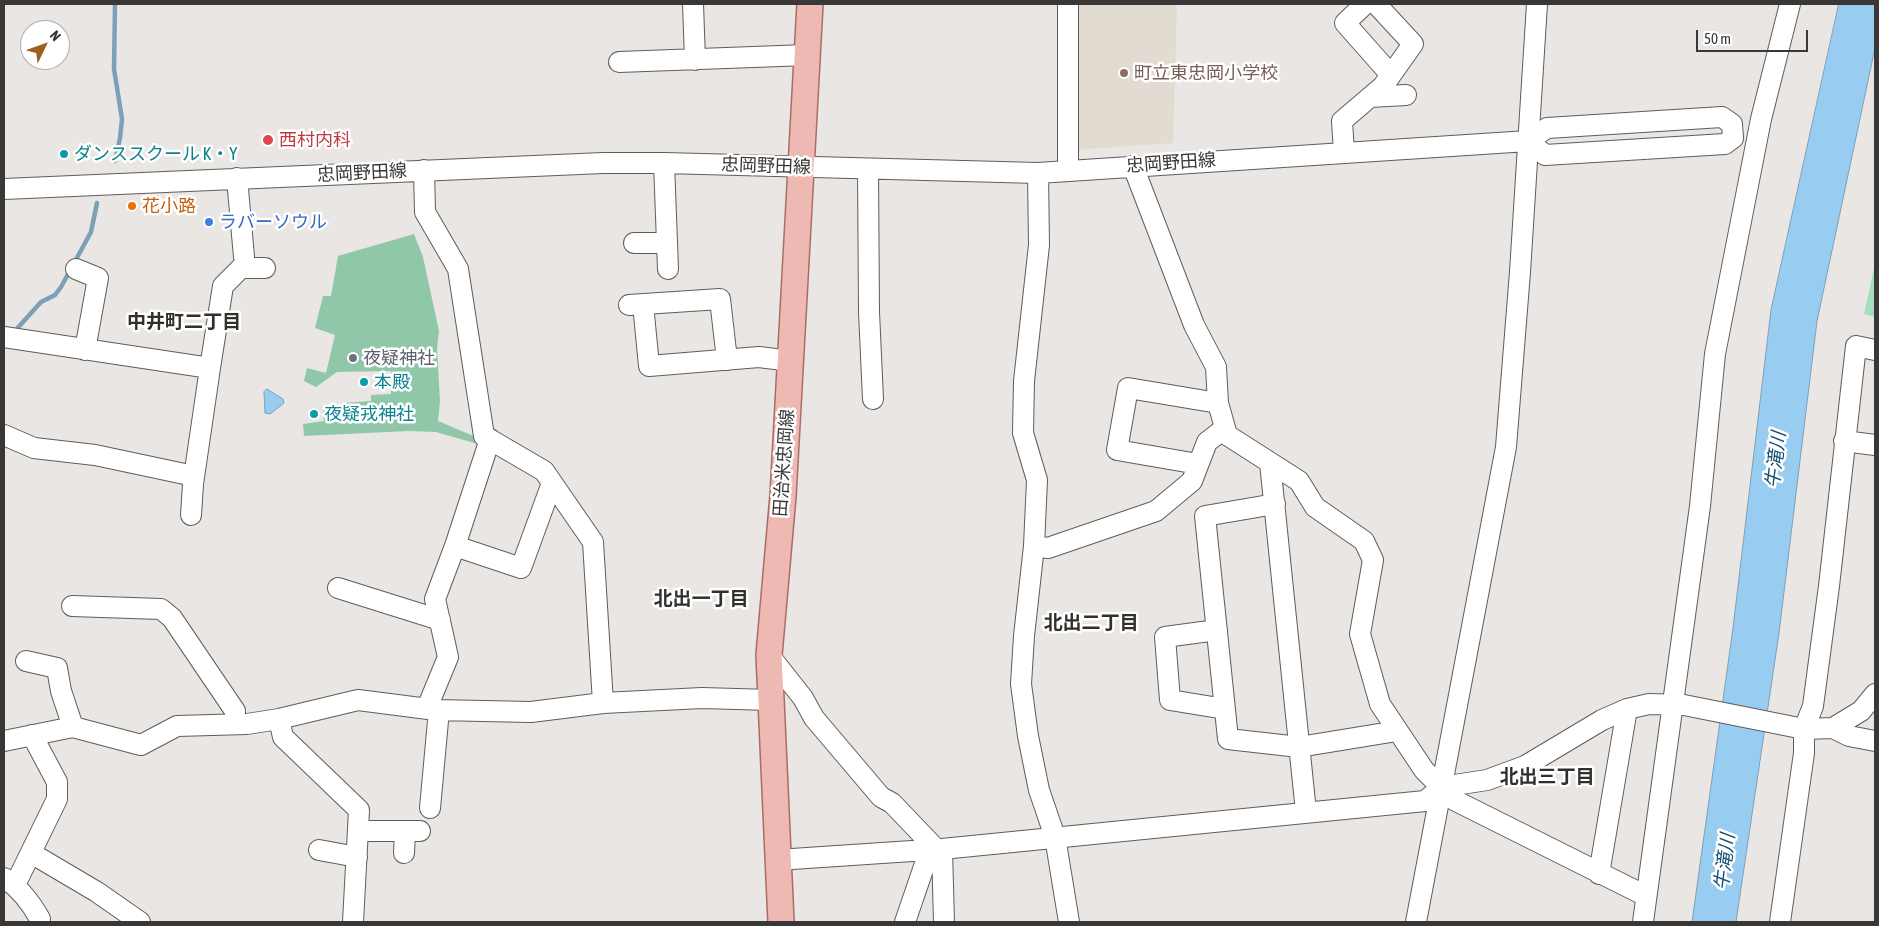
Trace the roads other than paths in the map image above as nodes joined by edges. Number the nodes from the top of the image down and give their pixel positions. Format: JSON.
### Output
{"nodes":[{"id":1,"x":693,"y":4,"type":"edge"},
{"id":2,"x":810,"y":4,"type":"edge"},
{"id":3,"x":1068,"y":4,"type":"edge"},
{"id":4,"x":1365,"y":4,"type":"edge"},
{"id":5,"x":1376,"y":4,"type":"edge"},
{"id":6,"x":1537,"y":4,"type":"edge"},
{"id":7,"x":1790,"y":4,"type":"edge"},
{"id":8,"x":807,"y":55,"type":"junction"},
{"id":9,"x":695,"y":60,"type":"junction"},
{"id":10,"x":619,"y":62,"type":"dead end"},
{"id":11,"x":1392,"y":75,"type":"junction"},
{"id":12,"x":1406,"y":95,"type":"dead end"},
{"id":13,"x":1370,"y":97,"type":"junction"},
{"id":14,"x":1528,"y":141,"type":"junction"},
{"id":15,"x":1344,"y":152,"type":"junction"},
{"id":16,"x":664,"y":163,"type":"junction"},
{"id":17,"x":799,"y":166,"type":"junction"},
{"id":18,"x":1133,"y":166,"type":"junction"},
{"id":19,"x":868,"y":169,"type":"junction"},
{"id":20,"x":424,"y":170,"type":"junction"},
{"id":21,"x":1068,"y":171,"type":"junction"},
{"id":22,"x":1038,"y":173,"type":"junction"},
{"id":23,"x":237,"y":178,"type":"junction"},
{"id":24,"x":4,"y":189,"type":"edge"},
{"id":25,"x":634,"y":243,"type":"dead end"},
{"id":26,"x":667,"y":243,"type":"junction"},
{"id":27,"x":244,"y":257,"type":"dead end"},
{"id":28,"x":265,"y":268,"type":"dead end"},
{"id":29,"x":76,"y":269,"type":"dead end"},
{"id":30,"x":668,"y":269,"type":"dead end"},
{"id":31,"x":4,"y":337,"type":"edge"},
{"id":32,"x":85,"y":350,"type":"junction"},
{"id":33,"x":1875,"y":350,"type":"edge"},
{"id":34,"x":727,"y":360,"type":"junction"},
{"id":35,"x":791,"y":362,"type":"junction"},
{"id":36,"x":210,"y":368,"type":"junction"},
{"id":37,"x":867,"y":387,"type":"dead end"},
{"id":38,"x":1218,"y":403,"type":"junction"},
{"id":39,"x":1224,"y":429,"type":"junction"},
{"id":40,"x":4,"y":435,"type":"edge"},
{"id":41,"x":490,"y":439,"type":"junction"},
{"id":42,"x":1844,"y":441,"type":"junction"},
{"id":43,"x":1875,"y":445,"type":"edge"},
{"id":44,"x":1270,"y":463,"type":"junction"},
{"id":45,"x":1198,"y":464,"type":"junction"},
{"id":46,"x":194,"y":476,"type":"junction"},
{"id":47,"x":552,"y":483,"type":"junction"},
{"id":48,"x":1274,"y":504,"type":"junction"},
{"id":49,"x":191,"y":515,"type":"dead end"},
{"id":50,"x":456,"y":546,"type":"junction"},
{"id":51,"x":1034,"y":546,"type":"junction"},
{"id":52,"x":338,"y":588,"type":"dead end"},
{"id":53,"x":72,"y":606,"type":"dead end"},
{"id":54,"x":440,"y":620,"type":"junction"},
{"id":55,"x":1217,"y":630,"type":"junction"},
{"id":56,"x":769,"y":655,"type":"junction"},
{"id":57,"x":26,"y":661,"type":"dead end"},
{"id":58,"x":1875,"y":694,"type":"edge"},
{"id":59,"x":770,"y":700,"type":"junction"},
{"id":60,"x":603,"y":703,"type":"junction"},
{"id":61,"x":1679,"y":704,"type":"junction"},
{"id":62,"x":433,"y":709,"type":"junction"},
{"id":63,"x":1225,"y":709,"type":"junction"},
{"id":64,"x":1627,"y":709,"type":"junction"},
{"id":65,"x":279,"y":719,"type":"junction"},
{"id":66,"x":235,"y":724,"type":"junction"},
{"id":67,"x":73,"y":727,"type":"junction"},
{"id":68,"x":1795,"y":728,"type":"junction"},
{"id":69,"x":1833,"y":728,"type":"junction"},
{"id":70,"x":1397,"y":731,"type":"junction"},
{"id":71,"x":32,"y":735,"type":"junction"},
{"id":72,"x":4,"y":740,"type":"edge"},
{"id":73,"x":1875,"y":741,"type":"edge"},
{"id":74,"x":1298,"y":747,"type":"junction"},
{"id":75,"x":1442,"y":787,"type":"junction"},
{"id":76,"x":430,"y":808,"type":"dead end"},
{"id":77,"x":1306,"y":812,"type":"junction"},
{"id":78,"x":358,"y":831,"type":"junction"},
{"id":79,"x":1055,"y":837,"type":"junction"},
{"id":80,"x":936,"y":849,"type":"junction"},
{"id":81,"x":319,"y":850,"type":"dead end"},
{"id":82,"x":31,"y":853,"type":"junction"},
{"id":83,"x":404,"y":854,"type":"dead end"},
{"id":84,"x":356,"y":857,"type":"junction"},
{"id":85,"x":777,"y":860,"type":"junction"},
{"id":86,"x":1599,"y":874,"type":"junction"},
{"id":87,"x":9,"y":882,"type":"edge"},
{"id":88,"x":1646,"y":896,"type":"junction"},
{"id":89,"x":40,"y":922,"type":"edge"},
{"id":90,"x":140,"y":922,"type":"edge"},
{"id":91,"x":353,"y":922,"type":"edge"},
{"id":92,"x":781,"y":922,"type":"edge"},
{"id":93,"x":905,"y":922,"type":"edge"},
{"id":94,"x":944,"y":922,"type":"edge"},
{"id":95,"x":1069,"y":922,"type":"edge"},
{"id":96,"x":1416,"y":922,"type":"edge"},
{"id":97,"x":1643,"y":922,"type":"edge"},
{"id":98,"x":1780,"y":922,"type":"edge"}],
"edges":[{"from":1,"to":9,"type":"street"},
{"from":2,"to":8,"type":"main road","name":"田治米忠岡線"},
{"from":3,"to":21,"type":"street"},
{"from":4,"to":11,"type":"street"},
{"from":5,"to":11,"type":"street"},
{"from":6,"to":14,"type":"street"},
{"from":7,"to":61,"type":"street"},
{"from":8,"to":9,"type":"street"},
{"from":8,"to":17,"type":"main road","name":"田治米忠岡線"},
{"from":9,"to":10,"type":"street"},
{"from":11,"to":13,"type":"street"},
{"from":12,"to":13,"type":"street"},
{"from":13,"to":15,"type":"street"},
{"from":14,"to":14,"type":"street"},
{"from":14,"to":15,"type":"street","name":"忠岡野田線"},
{"from":14,"to":75,"type":"street"},
{"from":15,"to":18,"type":"street","name":"忠岡野田線"},
{"from":16,"to":17,"type":"street","name":"忠岡野田線"},
{"from":16,"to":20,"type":"street","name":"忠岡野田線"},
{"from":16,"to":26,"type":"street"},
{"from":17,"to":19,"type":"street","name":"忠岡野田線"},
{"from":17,"to":35,"type":"main road","name":"田治米忠岡線"},
{"from":18,"to":21,"type":"street","name":"忠岡野田線"},
{"from":18,"to":38,"type":"street"},
{"from":19,"to":22,"type":"street","name":"忠岡野田線"},
{"from":19,"to":37,"type":"street"},
{"from":20,"to":23,"type":"street","name":"忠岡野田線"},
{"from":20,"to":41,"type":"street"},
{"from":21,"to":22,"type":"street","name":"忠岡野田線"},
{"from":22,"to":51,"type":"street"},
{"from":23,"to":24,"type":"street","name":"忠岡野田線"},
{"from":23,"to":27,"type":"street"},
{"from":25,"to":26,"type":"street"},
{"from":26,"to":30,"type":"street"},
{"from":28,"to":36,"type":"street"},
{"from":29,"to":32,"type":"street"},
{"from":31,"to":32,"type":"street"},
{"from":32,"to":36,"type":"street"},
{"from":33,"to":42,"type":"street"},
{"from":34,"to":34,"type":"street"},
{"from":34,"to":35,"type":"street"},
{"from":35,"to":56,"type":"main road","name":"田治米忠岡線"},
{"from":36,"to":46,"type":"street"},
{"from":38,"to":39,"type":"street"},
{"from":38,"to":45,"type":"street"},
{"from":39,"to":44,"type":"street"},
{"from":39,"to":45,"type":"street"},
{"from":40,"to":46,"type":"street"},
{"from":41,"to":47,"type":"street"},
{"from":41,"to":50,"type":"street"},
{"from":42,"to":43,"type":"street"},
{"from":42,"to":68,"type":"street"},
{"from":44,"to":48,"type":"street"},
{"from":44,"to":70,"type":"street"},
{"from":45,"to":51,"type":"street"},
{"from":46,"to":49,"type":"street"},
{"from":47,"to":50,"type":"street"},
{"from":47,"to":60,"type":"street"},
{"from":48,"to":55,"type":"street"},
{"from":48,"to":74,"type":"street"},
{"from":50,"to":54,"type":"street"},
{"from":51,"to":79,"type":"street"},
{"from":52,"to":54,"type":"street"},
{"from":53,"to":66,"type":"street"},
{"from":54,"to":62,"type":"street"},
{"from":55,"to":63,"type":"street"},
{"from":55,"to":63,"type":"street"},
{"from":56,"to":59,"type":"main road","name":"田治米忠岡線"},
{"from":56,"to":80,"type":"street"},
{"from":57,"to":67,"type":"street"},
{"from":58,"to":69,"type":"street"},
{"from":59,"to":60,"type":"street"},
{"from":59,"to":85,"type":"main road","name":"田治米忠岡線"},
{"from":60,"to":62,"type":"street"},
{"from":61,"to":64,"type":"street"},
{"from":61,"to":68,"type":"street"},
{"from":61,"to":88,"type":"street"},
{"from":62,"to":65,"type":"street"},
{"from":62,"to":76,"type":"street"},
{"from":63,"to":74,"type":"street"},
{"from":64,"to":75,"type":"street"},
{"from":64,"to":86,"type":"street"},
{"from":65,"to":66,"type":"street"},
{"from":65,"to":78,"type":"street"},
{"from":66,"to":67,"type":"street"},
{"from":67,"to":71,"type":"street"},
{"from":68,"to":69,"type":"street"},
{"from":68,"to":98,"type":"street"},
{"from":69,"to":73,"type":"street"},
{"from":70,"to":74,"type":"street"},
{"from":70,"to":75,"type":"street"},
{"from":71,"to":72,"type":"street"},
{"from":71,"to":82,"type":"street"},
{"from":74,"to":77,"type":"street"},
{"from":75,"to":77,"type":"street"},
{"from":75,"to":86,"type":"street"},
{"from":75,"to":96,"type":"street"},
{"from":77,"to":79,"type":"street"},
{"from":78,"to":83,"type":"street"},
{"from":78,"to":84,"type":"street"},
{"from":79,"to":80,"type":"street"},
{"from":79,"to":95,"type":"street"},
{"from":80,"to":85,"type":"street"},
{"from":80,"to":93,"type":"street"},
{"from":80,"to":94,"type":"street"},
{"from":81,"to":84,"type":"street"},
{"from":82,"to":87,"type":"street"},
{"from":82,"to":90,"type":"street"},
{"from":84,"to":91,"type":"street"},
{"from":85,"to":92,"type":"main road","name":"田治米忠岡線"},
{"from":86,"to":88,"type":"street"},
{"from":87,"to":89,"type":"street"},
{"from":88,"to":97,"type":"street"}]}
